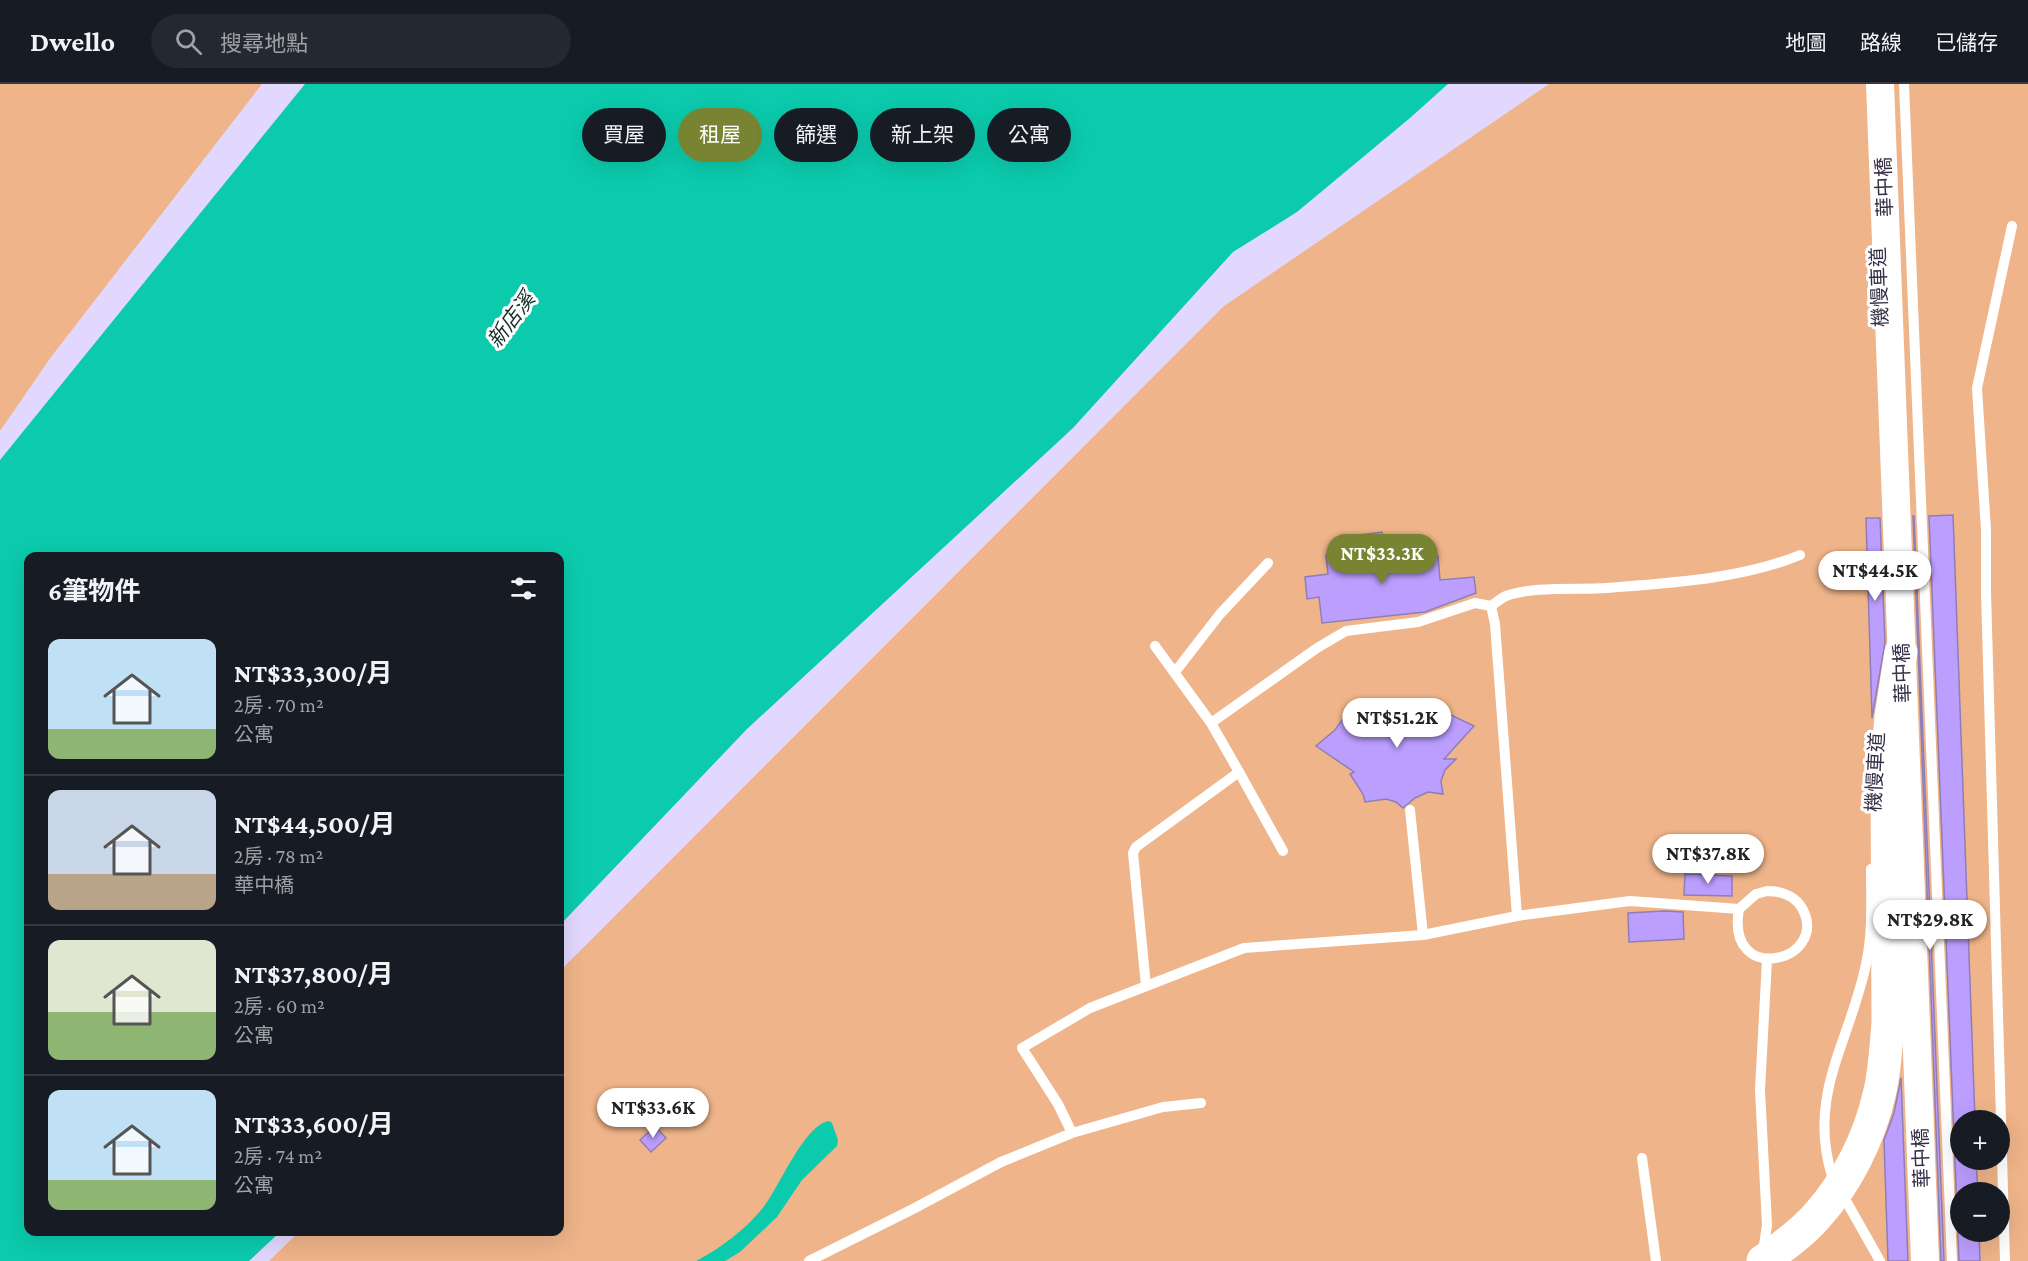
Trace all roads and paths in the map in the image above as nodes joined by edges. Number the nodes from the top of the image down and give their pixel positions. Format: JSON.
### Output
{"nodes":[{"id":1,"x":1871,"y":84,"type":"edge"},
{"id":2,"x":1880,"y":84,"type":"edge"},
{"id":3,"x":1895,"y":84,"type":"edge"},
{"id":4,"x":1904,"y":84,"type":"edge"},
{"id":5,"x":2012,"y":226,"type":"dead end"},
{"id":6,"x":1800,"y":555,"type":"dead end"},
{"id":7,"x":1268,"y":563,"type":"dead end"},
{"id":8,"x":1491,"y":606,"type":"junction"},
{"id":9,"x":1155,"y":646,"type":"dead end"},
{"id":10,"x":1896,"y":647,"type":"junction"},
{"id":11,"x":1175,"y":672,"type":"junction"},
{"id":12,"x":1212,"y":723,"type":"junction"},
{"id":13,"x":1239,"y":772,"type":"junction"},
{"id":14,"x":1410,"y":810,"type":"dead end"},
{"id":15,"x":1283,"y":851,"type":"dead end"},
{"id":16,"x":1872,"y":852,"type":"dead end"},
{"id":17,"x":1739,"y":909,"type":"junction"},
{"id":18,"x":1517,"y":916,"type":"junction"},
{"id":19,"x":1423,"y":935,"type":"junction"},
{"id":20,"x":1767,"y":960,"type":"junction"},
{"id":21,"x":1146,"y":986,"type":"junction"},
{"id":22,"x":1201,"y":1103,"type":"dead end"},
{"id":23,"x":1072,"y":1133,"type":"junction"},
{"id":24,"x":1642,"y":1158,"type":"dead end"},
{"id":25,"x":809,"y":1261,"type":"edge"},
{"id":26,"x":1656,"y":1261,"type":"edge"},
{"id":27,"x":1762,"y":1261,"type":"edge"},
{"id":28,"x":1880,"y":1261,"type":"edge"},
{"id":29,"x":1925,"y":1261,"type":"edge"},
{"id":30,"x":1938,"y":1261,"type":"edge"},
{"id":31,"x":1952,"y":1261,"type":"edge"},
{"id":32,"x":2006,"y":1261,"type":"edge"}],
"edges":[{"from":1,"to":10,"type":"lane","name":"機慢車道"},
{"from":2,"to":10,"type":"main road","name":"華中橋"},
{"from":3,"to":30,"type":"main road","name":"華中橋"},
{"from":4,"to":31,"type":"lane","name":"機慢車道"},
{"from":5,"to":32,"type":"lane"},
{"from":6,"to":8,"type":"lane"},
{"from":7,"to":11,"type":"lane"},
{"from":8,"to":12,"type":"lane"},
{"from":8,"to":18,"type":"lane"},
{"from":9,"to":11,"type":"lane"},
{"from":10,"to":27,"type":"highway"},
{"from":10,"to":29,"type":"main road","name":"華中橋"},
{"from":11,"to":12,"type":"lane"},
{"from":12,"to":13,"type":"lane"},
{"from":13,"to":15,"type":"lane"},
{"from":13,"to":21,"type":"lane"},
{"from":14,"to":19,"type":"lane"},
{"from":16,"to":28,"type":"lane"},
{"from":17,"to":18,"type":"lane"},
{"from":17,"to":20,"type":"lane"},
{"from":17,"to":20,"type":"lane"},
{"from":18,"to":19,"type":"lane"},
{"from":19,"to":21,"type":"lane"},
{"from":20,"to":27,"type":"lane"},
{"from":21,"to":23,"type":"lane"},
{"from":22,"to":23,"type":"lane"},
{"from":23,"to":25,"type":"lane"},
{"from":24,"to":26,"type":"lane"}]}
